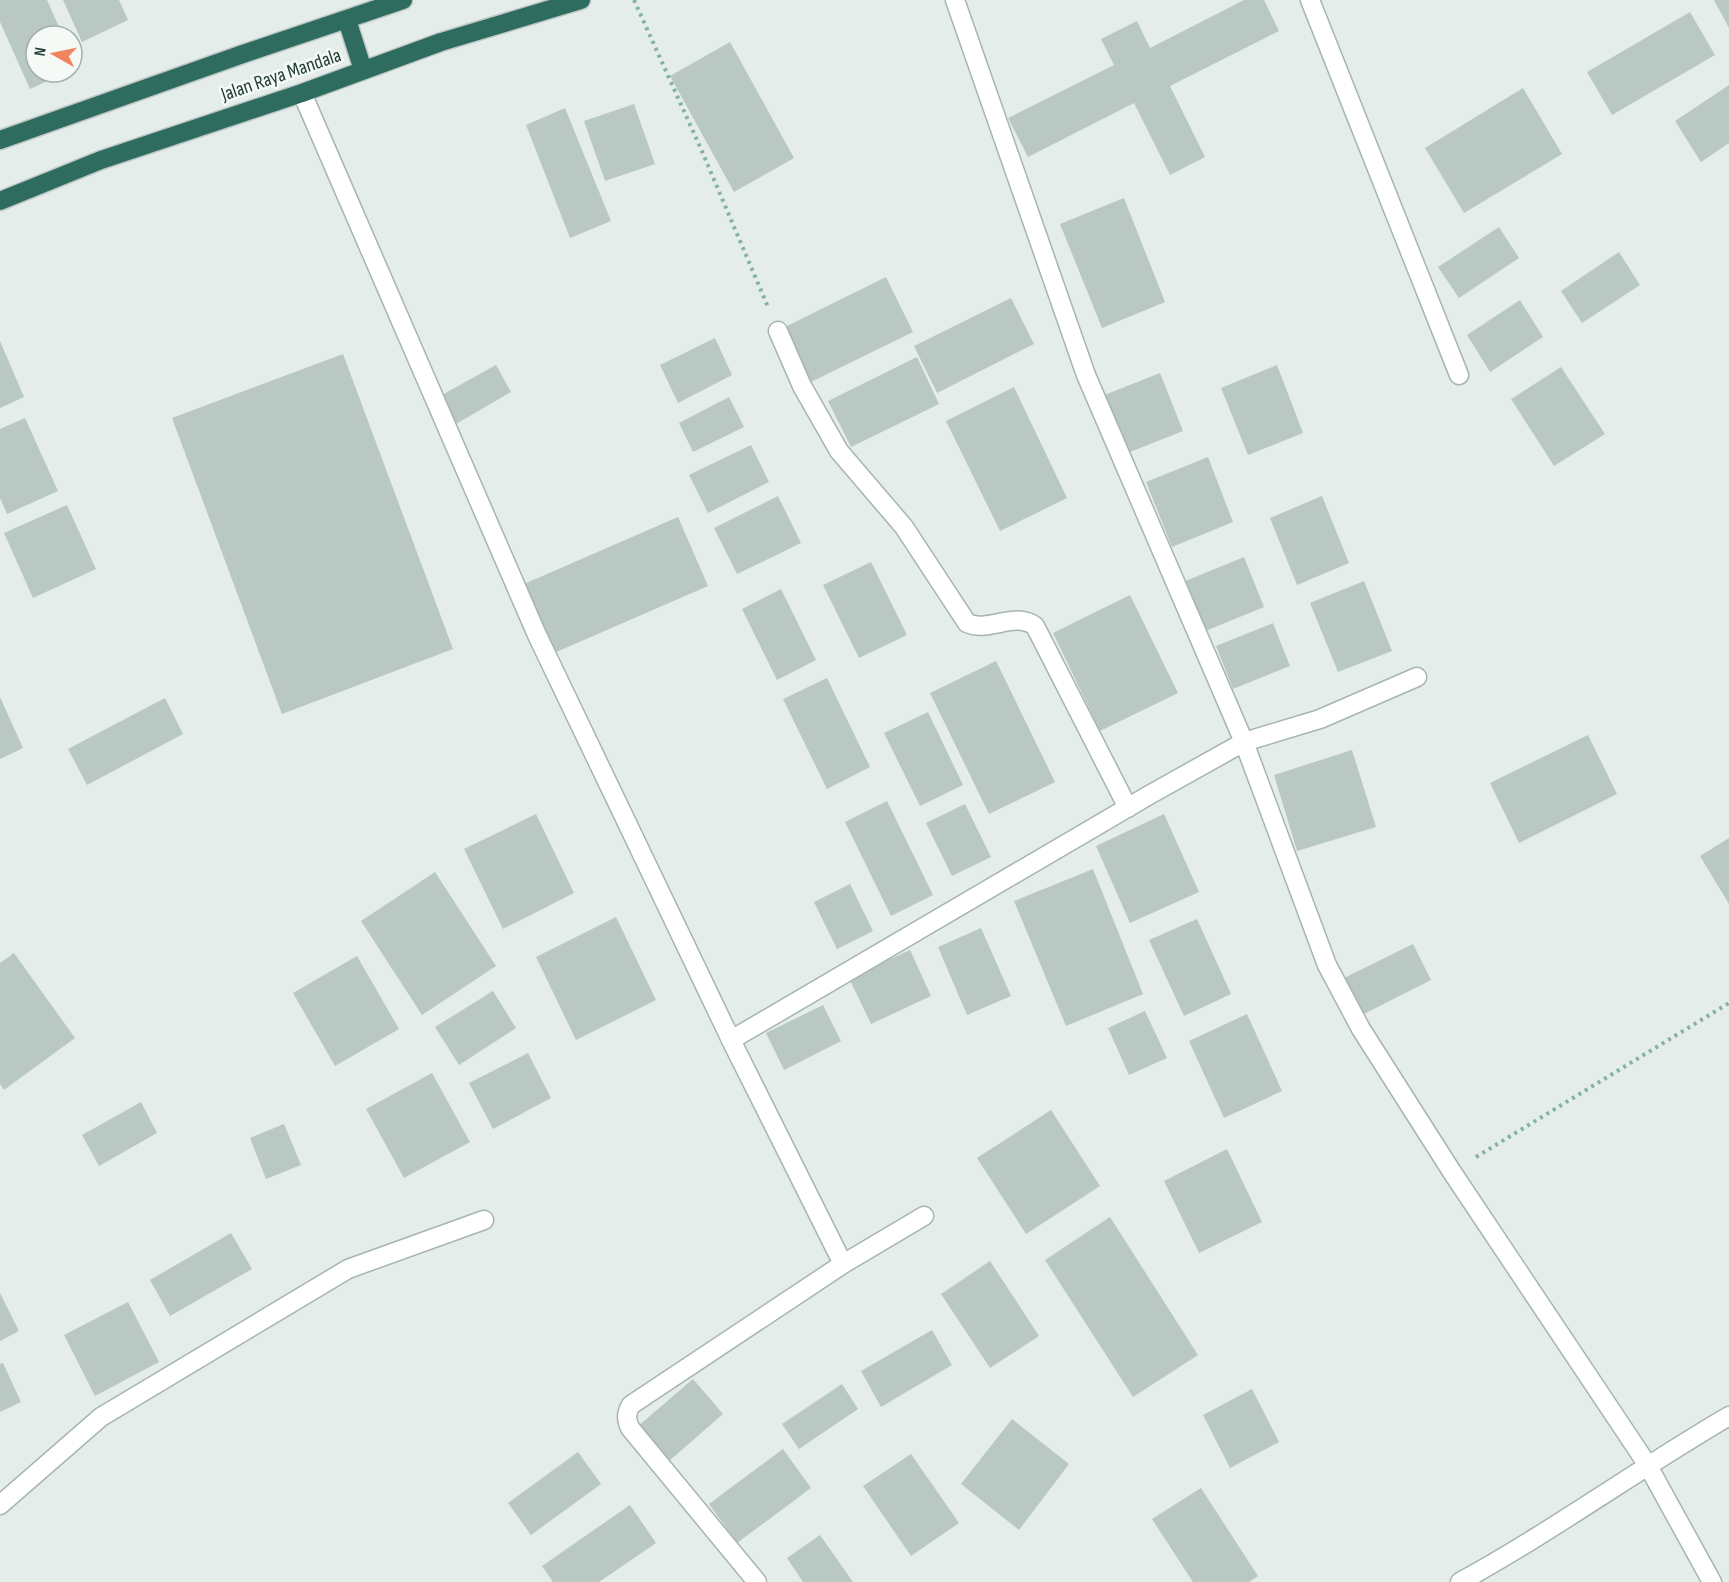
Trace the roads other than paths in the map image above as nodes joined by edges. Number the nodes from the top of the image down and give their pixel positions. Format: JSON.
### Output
{"nodes":[{"id":1,"x":403,"y":0,"type":"edge"},
{"id":2,"x":580,"y":0,"type":"edge"},
{"id":3,"x":955,"y":0,"type":"edge"},
{"id":4,"x":1310,"y":0,"type":"edge"},
{"id":5,"x":347,"y":20,"type":"junction"},
{"id":6,"x":363,"y":70,"type":"junction"},
{"id":7,"x":302,"y":93,"type":"junction"},
{"id":8,"x":0,"y":140,"type":"edge"},
{"id":9,"x":0,"y":201,"type":"edge"},
{"id":10,"x":778,"y":331,"type":"road end"},
{"id":11,"x":1459,"y":375,"type":"dead end"},
{"id":12,"x":1417,"y":676,"type":"dead end"},
{"id":13,"x":1244,"y":742,"type":"junction"},
{"id":14,"x":1128,"y":808,"type":"junction"},
{"id":15,"x":731,"y":1040,"type":"junction"},
{"id":16,"x":924,"y":1216,"type":"dead end"},
{"id":17,"x":484,"y":1220,"type":"dead end"},
{"id":18,"x":843,"y":1264,"type":"junction"},
{"id":19,"x":1729,"y":1416,"type":"edge"},
{"id":20,"x":1647,"y":1464,"type":"junction"},
{"id":21,"x":0,"y":1505,"type":"edge"},
{"id":22,"x":757,"y":1582,"type":"edge"},
{"id":23,"x":1460,"y":1582,"type":"edge"},
{"id":24,"x":1712,"y":1582,"type":"edge"}],
"edges":[{"from":1,"to":5,"type":"highway","name":"Jalan Raya Mandala"},
{"from":2,"to":6,"type":"highway","name":"Jalan Raya Mandala"},
{"from":3,"to":13,"type":"street"},
{"from":4,"to":11,"type":"street"},
{"from":5,"to":6,"type":"highway"},
{"from":5,"to":8,"type":"highway","name":"Jalan Raya Mandala"},
{"from":6,"to":7,"type":"highway","name":"Jalan Raya Mandala"},
{"from":7,"to":9,"type":"highway","name":"Jalan Raya Mandala"},
{"from":7,"to":15,"type":"street"},
{"from":10,"to":14,"type":"street"},
{"from":12,"to":13,"type":"street"},
{"from":13,"to":14,"type":"street"},
{"from":13,"to":20,"type":"street"},
{"from":14,"to":15,"type":"street"},
{"from":15,"to":18,"type":"street"},
{"from":16,"to":18,"type":"street"},
{"from":17,"to":21,"type":"street"},
{"from":18,"to":22,"type":"street"},
{"from":19,"to":20,"type":"street"},
{"from":20,"to":23,"type":"street"},
{"from":20,"to":24,"type":"street"}]}
